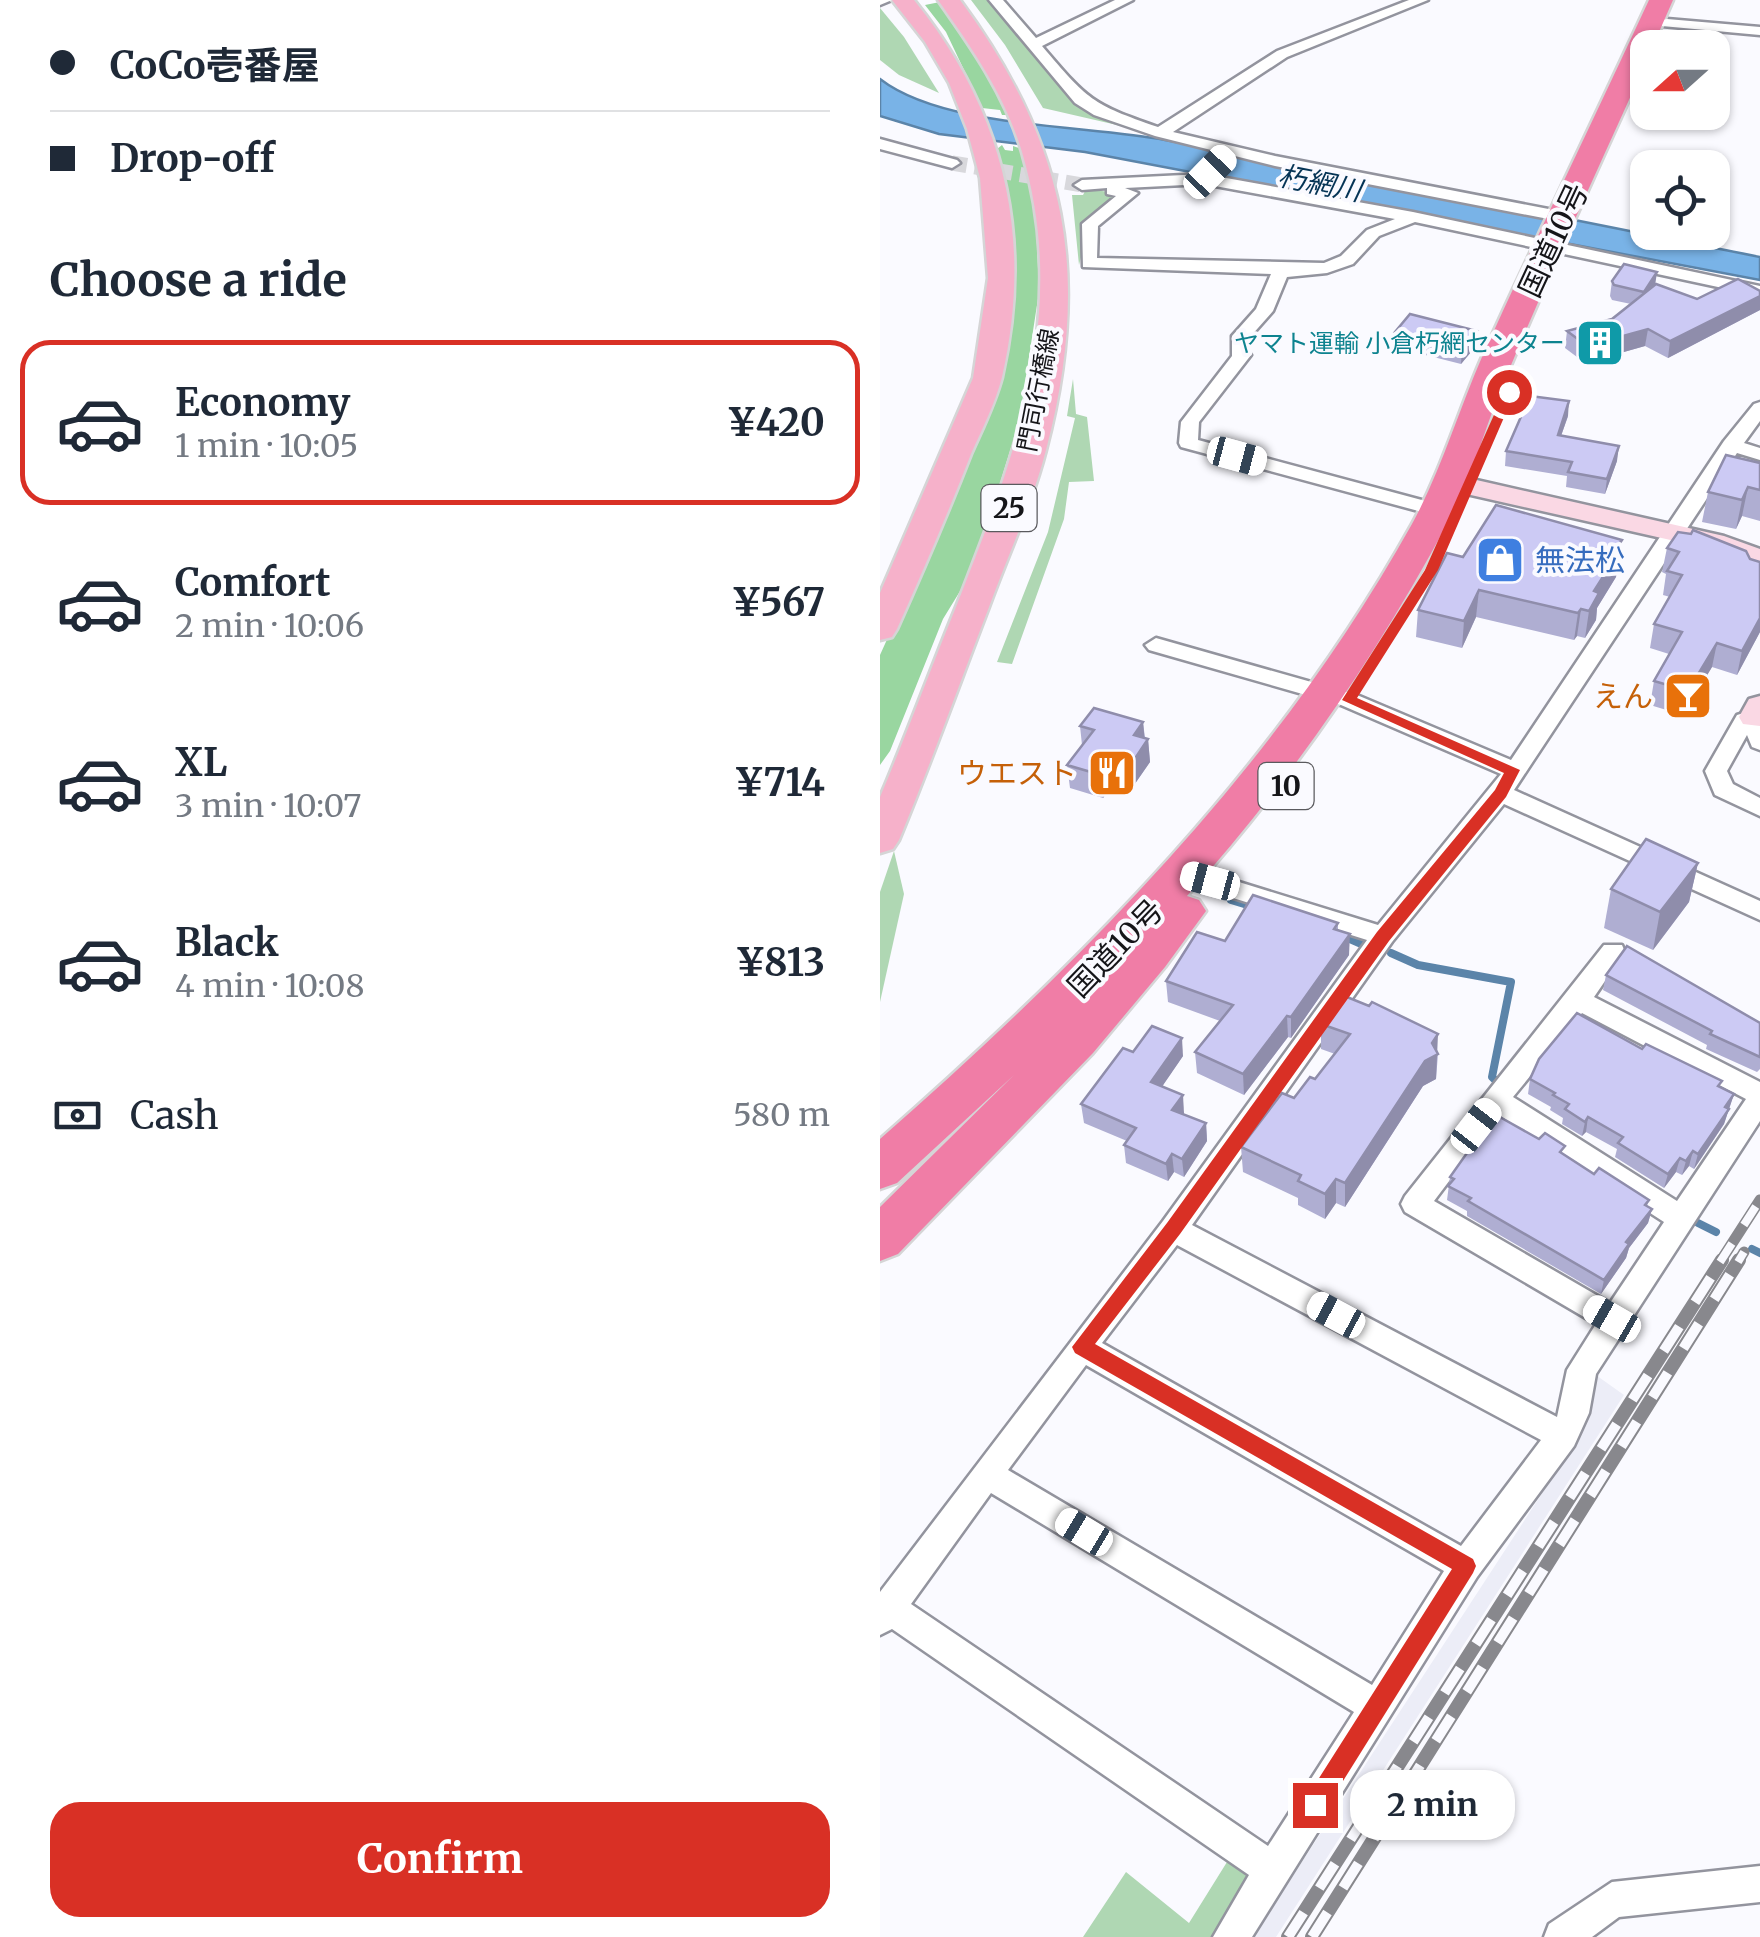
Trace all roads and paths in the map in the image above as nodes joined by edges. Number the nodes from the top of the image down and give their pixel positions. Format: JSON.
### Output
{"nodes":[{"id":1,"x":903,"y":0,"type":"edge"},
{"id":2,"x":948,"y":0,"type":"edge"},
{"id":3,"x":996,"y":0,"type":"edge"},
{"id":4,"x":1126,"y":0,"type":"edge"},
{"id":5,"x":1421,"y":0,"type":"edge"},
{"id":6,"x":1669,"y":8,"type":"edge"},
{"id":7,"x":1760,"y":32,"type":"edge"},
{"id":8,"x":1032,"y":45,"type":"junction"},
{"id":9,"x":1630,"y":106,"type":"edge"},
{"id":10,"x":1160,"y":134,"type":"junction"},
{"id":11,"x":880,"y":144,"type":"edge"},
{"id":12,"x":1230,"y":153,"type":"junction"},
{"id":13,"x":952,"y":162,"type":"tunnel mouth"},
{"id":14,"x":1207,"y":176,"type":"junction"},
{"id":15,"x":1082,"y":184,"type":"tunnel mouth"},
{"id":16,"x":1104,"y":186,"type":"junction"},
{"id":17,"x":1413,"y":217,"type":"junction"},
{"id":18,"x":1567,"y":234,"type":"junction"},
{"id":19,"x":1286,"y":270,"type":"junction"},
{"id":20,"x":1760,"y":291,"type":"edge"},
{"id":21,"x":1760,"y":408,"type":"edge"},
{"id":22,"x":1731,"y":445,"type":"junction"},
{"id":23,"x":1760,"y":454,"type":"edge"},
{"id":24,"x":1453,"y":492,"type":"junction"},
{"id":25,"x":1676,"y":533,"type":"junction"},
{"id":26,"x":1760,"y":559,"type":"edge"},
{"id":27,"x":880,"y":630,"type":"edge"},
{"id":28,"x":1156,"y":645,"type":"dead end"},
{"id":29,"x":1338,"y":696,"type":"junction"},
{"id":30,"x":1758,"y":722,"type":"edge"},
{"id":31,"x":1513,"y":770,"type":"junction"},
{"id":32,"x":1500,"y":793,"type":"junction"},
{"id":33,"x":1760,"y":807,"type":"edge"},
{"id":34,"x":880,"y":840,"type":"edge"},
{"id":35,"x":1194,"y":888,"type":"junction"},
{"id":36,"x":1760,"y":911,"type":"edge"},
{"id":37,"x":1383,"y":936,"type":"junction"},
{"id":38,"x":1613,"y":952,"type":"dead end"},
{"id":39,"x":1578,"y":1000,"type":"junction"},
{"id":40,"x":1760,"y":1096,"type":"edge"},
{"id":41,"x":1496,"y":1100,"type":"junction"},
{"id":42,"x":880,"y":1169,"type":"edge"},
{"id":43,"x":880,"y":1200,"type":"edge"},
{"id":44,"x":1679,"y":1218,"type":"junction"},
{"id":45,"x":1174,"y":1229,"type":"junction"},
{"id":46,"x":880,"y":1239,"type":"edge"},
{"id":47,"x":1612,"y":1319,"type":"junction"},
{"id":48,"x":1082,"y":1347,"type":"junction"},
{"id":49,"x":1562,"y":1436,"type":"junction"},
{"id":50,"x":987,"y":1474,"type":"junction"},
{"id":51,"x":1466,"y":1566,"type":"junction"},
{"id":52,"x":884,"y":1614,"type":"edge"},
{"id":53,"x":1377,"y":1707,"type":"junction"},
{"id":54,"x":1273,"y":1870,"type":"junction"},
{"id":55,"x":1760,"y":1884,"type":"edge"},
{"id":56,"x":1231,"y":1937,"type":"edge"},
{"id":57,"x":1562,"y":1937,"type":"edge"}],
"edges":[{"from":1,"to":27,"type":"main road","name":"門司行橋線","number":"25"},
{"from":2,"to":34,"type":"main road","name":"門司行橋線","number":"25"},
{"from":3,"to":8,"type":"street"},
{"from":4,"to":8,"type":"street"},
{"from":5,"to":10,"type":"street"},
{"from":6,"to":7,"type":"street"},
{"from":6,"to":18,"type":"highway","name":"国道10号","number":"10"},
{"from":8,"to":10,"type":"street"},
{"from":9,"to":18,"type":"highway","name":"国道10号","number":"10"},
{"from":10,"to":12,"type":"street"},
{"from":11,"to":13,"type":"street"},
{"from":12,"to":14,"type":"street"},
{"from":12,"to":18,"type":"street"},
{"from":14,"to":16,"type":"street"},
{"from":14,"to":17,"type":"street"},
{"from":15,"to":16,"type":"street"},
{"from":16,"to":19,"type":"street"},
{"from":17,"to":18,"type":"street"},
{"from":17,"to":19,"type":"street"},
{"from":18,"to":20,"type":"street"},
{"from":18,"to":24,"type":"highway","name":"国道10号","number":"10"},
{"from":19,"to":24,"type":"street"},
{"from":21,"to":22,"type":"street"},
{"from":22,"to":23,"type":"street"},
{"from":22,"to":25,"type":"street"},
{"from":24,"to":25,"type":"street"},
{"from":24,"to":29,"type":"highway","name":"国道10号","number":"10"},
{"from":25,"to":26,"type":"street"},
{"from":25,"to":31,"type":"street"},
{"from":28,"to":29,"type":"street"},
{"from":29,"to":31,"type":"street"},
{"from":29,"to":35,"type":"highway","name":"国道10号","number":"10"},
{"from":30,"to":33,"type":"street"},
{"from":31,"to":32,"type":"street"},
{"from":32,"to":36,"type":"street"},
{"from":32,"to":37,"type":"street"},
{"from":35,"to":37,"type":"street"},
{"from":35,"to":42,"type":"highway","name":"国道10号","number":"10"},
{"from":35,"to":43,"type":"highway","number":"10"},
{"from":35,"to":46,"type":"highway","name":"国道10号","number":"10"},
{"from":37,"to":45,"type":"street"},
{"from":38,"to":39,"type":"street"},
{"from":39,"to":40,"type":"street"},
{"from":39,"to":41,"type":"street"},
{"from":40,"to":44,"type":"street"},
{"from":41,"to":44,"type":"street"},
{"from":41,"to":47,"type":"street"},
{"from":44,"to":47,"type":"street"},
{"from":45,"to":48,"type":"street"},
{"from":45,"to":49,"type":"street"},
{"from":47,"to":49,"type":"street"},
{"from":48,"to":50,"type":"street"},
{"from":48,"to":51,"type":"street"},
{"from":49,"to":51,"type":"street"},
{"from":50,"to":52,"type":"street"},
{"from":50,"to":53,"type":"street"},
{"from":51,"to":53,"type":"street"},
{"from":52,"to":54,"type":"street"},
{"from":53,"to":54,"type":"street"},
{"from":54,"to":56,"type":"street"},
{"from":55,"to":57,"type":"street"}]}
